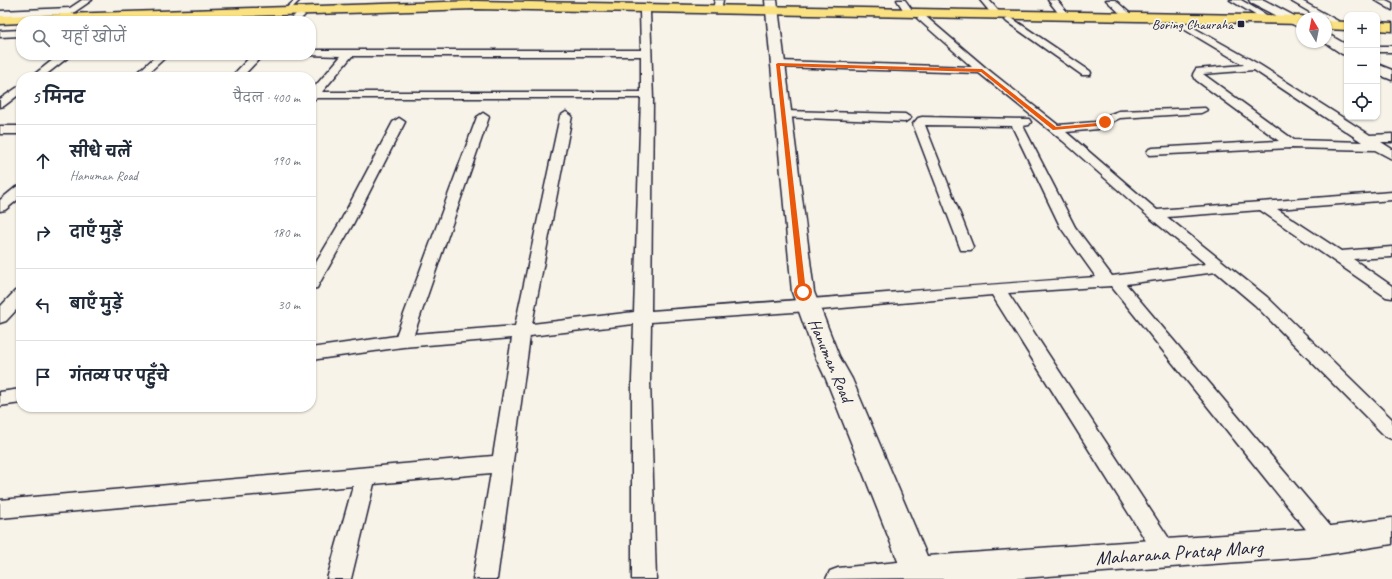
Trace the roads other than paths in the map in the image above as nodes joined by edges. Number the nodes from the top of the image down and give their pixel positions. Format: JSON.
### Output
{"nodes":[{"id":1,"x":88,"y":0,"type":"edge"},
{"id":2,"x":298,"y":0,"type":"edge"},
{"id":3,"x":901,"y":0,"type":"edge"},
{"id":4,"x":984,"y":0,"type":"edge"},
{"id":5,"x":1052,"y":0,"type":"edge"},
{"id":6,"x":1110,"y":0,"type":"edge"},
{"id":7,"x":1234,"y":0,"type":"edge"},
{"id":8,"x":1255,"y":0,"type":"edge"},
{"id":9,"x":1271,"y":0,"type":"edge"},
{"id":10,"x":1293,"y":0,"type":"edge"},
{"id":11,"x":1379,"y":0,"type":"edge"},
{"id":12,"x":455,"y":3,"type":"edge"},
{"id":13,"x":719,"y":4,"type":"edge"},
{"id":14,"x":645,"y":7,"type":"edge"},
{"id":15,"x":1392,"y":7,"type":"edge"},
{"id":16,"x":473,"y":8,"type":"junction"},
{"id":17,"x":772,"y":8,"type":"edge"},
{"id":18,"x":72,"y":11,"type":"junction"},
{"id":19,"x":286,"y":11,"type":"junction"},
{"id":20,"x":1312,"y":12,"type":"edge"},
{"id":21,"x":0,"y":14,"type":"edge"},
{"id":22,"x":64,"y":16,"type":"edge"},
{"id":23,"x":189,"y":16,"type":"edge"},
{"id":24,"x":916,"y":16,"type":"junction"},
{"id":25,"x":998,"y":16,"type":"junction"},
{"id":26,"x":316,"y":17,"type":"edge"},
{"id":27,"x":1066,"y":17,"type":"junction"},
{"id":28,"x":1130,"y":17,"type":"junction"},
{"id":29,"x":16,"y":19,"type":"edge"},
{"id":30,"x":1296,"y":19,"type":"edge"},
{"id":31,"x":0,"y":20,"type":"edge"},
{"id":32,"x":1010,"y":20,"type":"junction"},
{"id":33,"x":1270,"y":20,"type":"junction"},
{"id":34,"x":1296,"y":20,"type":"edge"},
{"id":35,"x":1344,"y":21,"type":"edge"},
{"id":36,"x":1296,"y":22,"type":"edge"},
{"id":37,"x":1296,"y":22,"type":"edge"},
{"id":38,"x":1332,"y":22,"type":"edge"},
{"id":39,"x":1380,"y":22,"type":"edge"},
{"id":40,"x":1392,"y":22,"type":"edge"},
{"id":41,"x":1180,"y":23,"type":"junction"},
{"id":42,"x":1332,"y":23,"type":"edge"},
{"id":43,"x":16,"y":24,"type":"edge"},
{"id":44,"x":0,"y":25,"type":"edge"},
{"id":45,"x":1344,"y":25,"type":"edge"},
{"id":46,"x":1380,"y":26,"type":"edge"},
{"id":47,"x":1392,"y":27,"type":"edge"},
{"id":48,"x":16,"y":33,"type":"edge"},
{"id":49,"x":0,"y":34,"type":"edge"},
{"id":50,"x":1332,"y":41,"type":"edge"},
{"id":51,"x":1344,"y":49,"type":"edge"},
{"id":52,"x":1380,"y":49,"type":"edge"},
{"id":53,"x":1392,"y":49,"type":"edge"},
{"id":54,"x":316,"y":53,"type":"edge"},
{"id":55,"x":349,"y":53,"type":"junction"},
{"id":56,"x":646,"y":53,"type":"junction"},
{"id":57,"x":59,"y":60,"type":"edge"},
{"id":58,"x":157,"y":60,"type":"edge"},
{"id":59,"x":253,"y":60,"type":"edge"},
{"id":60,"x":778,"y":64,"type":"junction"},
{"id":61,"x":1256,"y":67,"type":"junction"},
{"id":62,"x":982,"y":70,"type":"junction"},
{"id":63,"x":1380,"y":70,"type":"edge"},
{"id":64,"x":43,"y":72,"type":"edge"},
{"id":65,"x":144,"y":72,"type":"edge"},
{"id":66,"x":241,"y":72,"type":"edge"},
{"id":67,"x":1086,"y":73,"type":"dead end"},
{"id":68,"x":1392,"y":76,"type":"edge"},
{"id":69,"x":16,"y":92,"type":"edge"},
{"id":70,"x":316,"y":93,"type":"edge"},
{"id":71,"x":646,"y":95,"type":"junction"},
{"id":72,"x":316,"y":97,"type":"edge"},
{"id":73,"x":0,"y":104,"type":"edge"},
{"id":74,"x":1201,"y":110,"type":"dead end"},
{"id":75,"x":784,"y":115,"type":"junction"},
{"id":76,"x":566,"y":116,"type":"dead end"},
{"id":77,"x":483,"y":117,"type":"dead end"},
{"id":78,"x":905,"y":118,"type":"dead end"},
{"id":79,"x":1043,"y":120,"type":"junction"},
{"id":80,"x":399,"y":122,"type":"dead end"},
{"id":81,"x":1016,"y":123,"type":"junction"},
{"id":82,"x":1055,"y":129,"type":"junction"},
{"id":83,"x":0,"y":130,"type":"edge"},
{"id":84,"x":16,"y":130,"type":"edge"},
{"id":85,"x":1366,"y":138,"type":"junction"},
{"id":86,"x":1392,"y":138,"type":"edge"},
{"id":87,"x":1291,"y":144,"type":"junction"},
{"id":88,"x":1377,"y":146,"type":"junction"},
{"id":89,"x":1153,"y":152,"type":"dead end"},
{"id":90,"x":1392,"y":155,"type":"edge"},
{"id":91,"x":16,"y":194,"type":"edge"},
{"id":92,"x":1392,"y":196,"type":"edge"},
{"id":93,"x":1262,"y":204,"type":"junction"},
{"id":94,"x":0,"y":207,"type":"edge"},
{"id":95,"x":1154,"y":214,"type":"junction"},
{"id":96,"x":966,"y":247,"type":"dead end"},
{"id":97,"x":1392,"y":252,"type":"edge"},
{"id":98,"x":1338,"y":256,"type":"junction"},
{"id":99,"x":1220,"y":267,"type":"junction"},
{"id":100,"x":316,"y":275,"type":"edge"},
{"id":101,"x":1111,"y":281,"type":"junction"},
{"id":102,"x":997,"y":289,"type":"junction"},
{"id":103,"x":1392,"y":293,"type":"edge"},
{"id":104,"x":16,"y":300,"type":"edge"},
{"id":105,"x":808,"y":306,"type":"junction"},
{"id":106,"x":0,"y":317,"type":"edge"},
{"id":107,"x":642,"y":317,"type":"junction"},
{"id":108,"x":522,"y":330,"type":"junction"},
{"id":109,"x":403,"y":341,"type":"junction"},
{"id":110,"x":316,"y":353,"type":"edge"},
{"id":111,"x":16,"y":397,"type":"edge"},
{"id":112,"x":0,"y":399,"type":"edge"},
{"id":113,"x":1392,"y":431,"type":"edge"},
{"id":114,"x":502,"y":464,"type":"junction"},
{"id":115,"x":366,"y":476,"type":"junction"},
{"id":116,"x":0,"y":508,"type":"edge"},
{"id":117,"x":1392,"y":531,"type":"edge"},
{"id":118,"x":1329,"y":540,"type":"junction"},
{"id":119,"x":1166,"y":553,"type":"junction"},
{"id":120,"x":920,"y":575,"type":"edge"},
{"id":121,"x":339,"y":579,"type":"edge"},
{"id":122,"x":485,"y":579,"type":"edge"},
{"id":123,"x":644,"y":579,"type":"edge"},
{"id":124,"x":838,"y":579,"type":"edge"}],
"edges":[{"from":1,"to":18,"type":"street"},
{"from":2,"to":19,"type":"lane"},
{"from":3,"to":24,"type":"street"},
{"from":4,"to":25,"type":"street"},
{"from":5,"to":27,"type":"street"},
{"from":6,"to":28,"type":"street"},
{"from":7,"to":33,"type":"street"},
{"from":8,"to":34,"type":"street"},
{"from":9,"to":30,"type":"street"},
{"from":10,"to":20,"type":"street"},
{"from":11,"to":15,"type":"street"},
{"from":12,"to":16,"type":"main road"},
{"from":12,"to":19,"type":"main road"},
{"from":13,"to":14,"type":"main road"},
{"from":13,"to":17,"type":"main road"},
{"from":14,"to":16,"type":"main road"},
{"from":14,"to":17,"type":"main road"},
{"from":14,"to":56,"type":"street"},
{"from":16,"to":26,"type":"main road"},
{"from":17,"to":24,"type":"main road"},
{"from":17,"to":60,"type":"street","name":"Hanuman Road"},
{"from":18,"to":21,"type":"street"},
{"from":18,"to":22,"type":"street"},
{"from":19,"to":23,"type":"main road"},
{"from":24,"to":25,"type":"main road"},
{"from":24,"to":32,"type":"main road"},
{"from":24,"to":62,"type":"street"},
{"from":25,"to":27,"type":"main road"},
{"from":27,"to":28,"type":"main road"},
{"from":28,"to":33,"type":"main road"},
{"from":29,"to":31,"type":"main road"},
{"from":32,"to":41,"type":"main road"},
{"from":32,"to":67,"type":"street"},
{"from":33,"to":36,"type":"main road"},
{"from":35,"to":38,"type":"main road"},
{"from":37,"to":41,"type":"main road"},
{"from":39,"to":40,"type":"main road"},
{"from":41,"to":61,"type":"street"},
{"from":42,"to":45,"type":"main road"},
{"from":43,"to":44,"type":"main road"},
{"from":46,"to":47,"type":"main road"},
{"from":48,"to":49,"type":"street"},
{"from":50,"to":51,"type":"street"},
{"from":52,"to":53,"type":"street"},
{"from":54,"to":55,"type":"street"},
{"from":55,"to":56,"type":"street"},
{"from":55,"to":70,"type":"street"},
{"from":56,"to":71,"type":"street"},
{"from":57,"to":64,"type":"street"},
{"from":58,"to":65,"type":"street"},
{"from":59,"to":66,"type":"street"},
{"from":60,"to":62,"type":"street"},
{"from":60,"to":75,"type":"street","name":"Hanuman Road"},
{"from":61,"to":85,"type":"street"},
{"from":61,"to":87,"type":"street"},
{"from":62,"to":79,"type":"street"},
{"from":63,"to":68,"type":"street"},
{"from":69,"to":73,"type":"street"},
{"from":71,"to":72,"type":"street"},
{"from":71,"to":107,"type":"street"},
{"from":74,"to":82,"type":"street"},
{"from":75,"to":78,"type":"street"},
{"from":75,"to":105,"type":"street","name":"Hanuman Road"},
{"from":76,"to":108,"type":"street"},
{"from":77,"to":109,"type":"street"},
{"from":79,"to":81,"type":"street"},
{"from":79,"to":82,"type":"street"},
{"from":80,"to":100,"type":"street"},
{"from":81,"to":96,"type":"street"},
{"from":81,"to":101,"type":"street"},
{"from":82,"to":95,"type":"street"},
{"from":83,"to":84,"type":"street"},
{"from":85,"to":86,"type":"street"},
{"from":85,"to":88,"type":"street"},
{"from":87,"to":88,"type":"street"},
{"from":87,"to":89,"type":"street"},
{"from":88,"to":90,"type":"street"},
{"from":91,"to":94,"type":"street"},
{"from":92,"to":93,"type":"street"},
{"from":93,"to":95,"type":"street"},
{"from":93,"to":98,"type":"street"},
{"from":95,"to":99,"type":"street"},
{"from":97,"to":98,"type":"street"},
{"from":98,"to":103,"type":"street"},
{"from":99,"to":101,"type":"street"},
{"from":99,"to":113,"type":"street"},
{"from":101,"to":102,"type":"street"},
{"from":101,"to":118,"type":"street"},
{"from":102,"to":105,"type":"street"},
{"from":102,"to":119,"type":"street"},
{"from":104,"to":106,"type":"street"},
{"from":105,"to":107,"type":"street"},
{"from":105,"to":120,"type":"street","name":"Hanuman Road"},
{"from":107,"to":108,"type":"street"},
{"from":107,"to":123,"type":"street"},
{"from":108,"to":109,"type":"street"},
{"from":108,"to":114,"type":"street"},
{"from":109,"to":110,"type":"street"},
{"from":111,"to":112,"type":"street"},
{"from":114,"to":115,"type":"street"},
{"from":114,"to":122,"type":"street"},
{"from":115,"to":116,"type":"street"},
{"from":115,"to":121,"type":"street"},
{"from":117,"to":118,"type":"street","name":"Maharana Pratap Marg"},
{"from":118,"to":119,"type":"street","name":"Maharana Pratap Marg"},
{"from":119,"to":120,"type":"street","name":"Maharana Pratap Marg"},
{"from":120,"to":124,"type":"street"}]}
